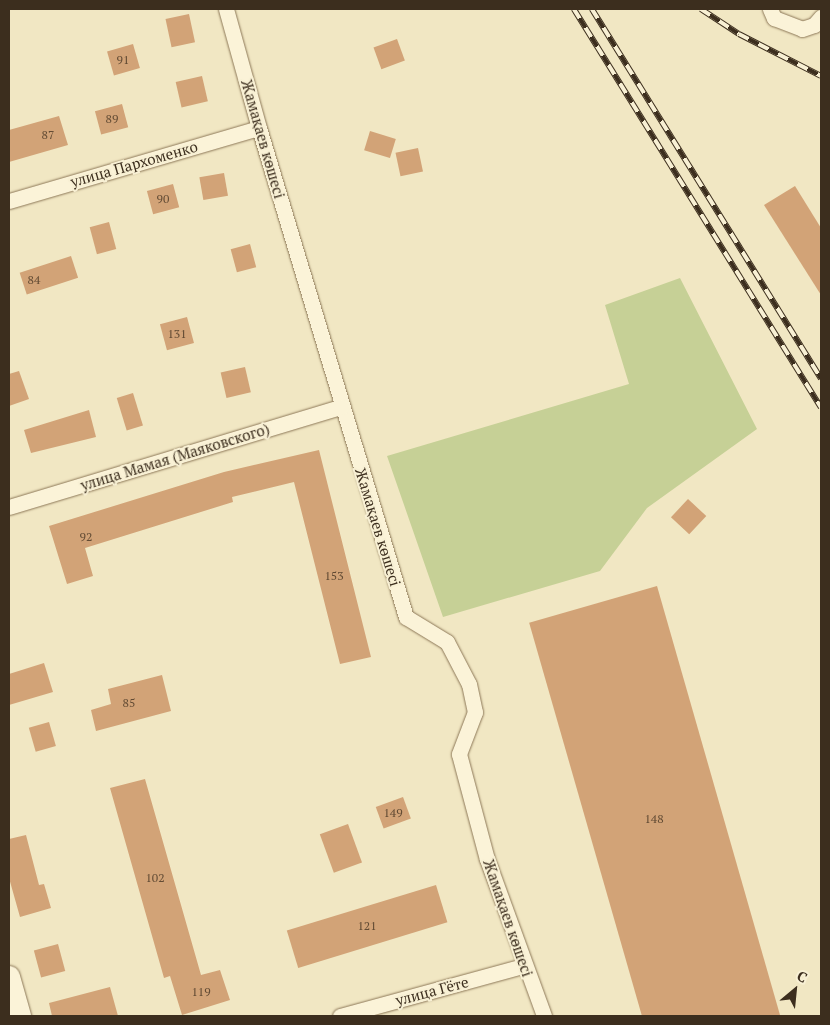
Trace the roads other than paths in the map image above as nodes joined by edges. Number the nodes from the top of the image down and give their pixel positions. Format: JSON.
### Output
{"nodes":[{"id":1,"x":226,"y":9,"type":"edge"},
{"id":2,"x":770,"y":9,"type":"edge"},
{"id":3,"x":821,"y":17,"type":"edge"},
{"id":4,"x":259,"y":128,"type":"junction"},
{"id":5,"x":9,"y":201,"type":"edge"},
{"id":6,"x":342,"y":407,"type":"junction"},
{"id":7,"x":9,"y":507,"type":"edge"},
{"id":8,"x":523,"y":966,"type":"junction"},
{"id":9,"x":9,"y":977,"type":"edge"},
{"id":10,"x":20,"y":1016,"type":"edge"},
{"id":11,"x":340,"y":1016,"type":"edge"},
{"id":12,"x":544,"y":1016,"type":"edge"}],
"edges":[{"from":1,"to":4,"type":"street","name":"Жамақаев көшесі"},
{"from":2,"to":3,"type":"street"},
{"from":4,"to":5,"type":"street","name":"улица Пархоменко"},
{"from":4,"to":6,"type":"street","name":"Жамақаев көшесі"},
{"from":6,"to":7,"type":"street","name":"улица Мамая (Маяковского)"},
{"from":6,"to":8,"type":"street","name":"Жамақаев көшесі"},
{"from":8,"to":11,"type":"street","name":"улица Гёте"},
{"from":8,"to":12,"type":"street","name":"Жамақаев көшесі"},
{"from":9,"to":10,"type":"main road"}]}
